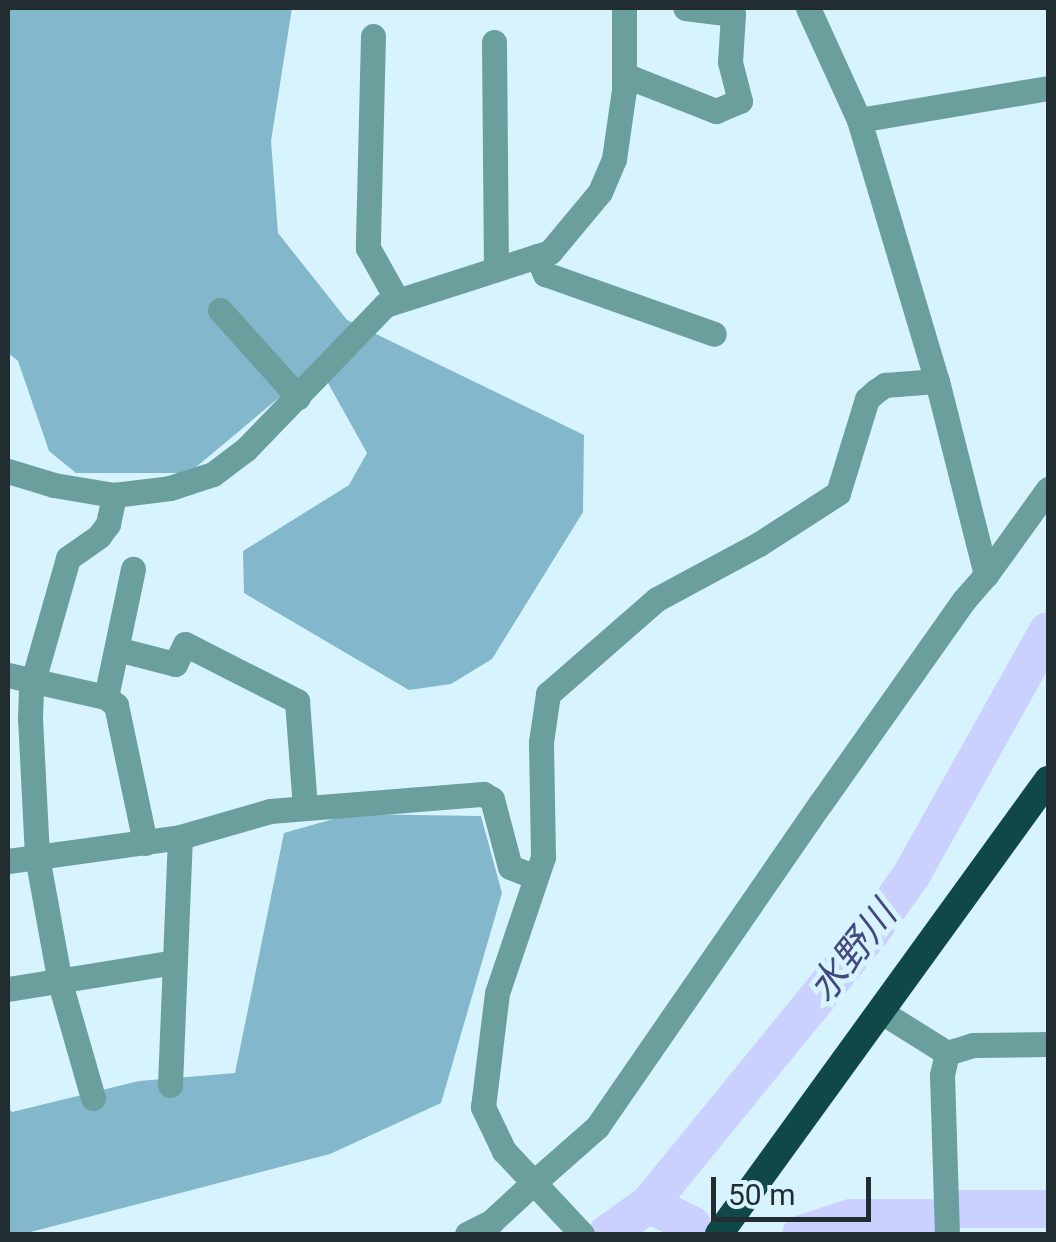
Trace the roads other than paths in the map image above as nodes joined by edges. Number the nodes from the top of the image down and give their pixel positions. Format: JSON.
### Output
{"nodes":[{"id":1,"x":624,"y":8,"type":"edge"},
{"id":2,"x":685,"y":8,"type":"edge"},
{"id":3,"x":808,"y":8,"type":"edge"},
{"id":4,"x":373,"y":36,"type":"dead end"},
{"id":5,"x":494,"y":42,"type":"dead end"},
{"id":6,"x":624,"y":75,"type":"junction"},
{"id":7,"x":1048,"y":88,"type":"edge"},
{"id":8,"x":859,"y":120,"type":"junction"},
{"id":9,"x":537,"y":256,"type":"junction"},
{"id":10,"x":496,"y":268,"type":"junction"},
{"id":11,"x":396,"y":298,"type":"junction"},
{"id":12,"x":220,"y":310,"type":"dead end"},
{"id":13,"x":714,"y":334,"type":"dead end"},
{"id":14,"x":936,"y":381,"type":"junction"},
{"id":15,"x":298,"y":396,"type":"junction"},
{"id":16,"x":8,"y":471,"type":"edge"},
{"id":17,"x":1048,"y":489,"type":"edge"},
{"id":18,"x":114,"y":495,"type":"junction"},
{"id":19,"x":133,"y":569,"type":"dead end"},
{"id":20,"x":986,"y":575,"type":"junction"},
{"id":21,"x":117,"y":649,"type":"junction"},
{"id":22,"x":8,"y":675,"type":"edge"},
{"id":23,"x":34,"y":681,"type":"junction"},
{"id":24,"x":106,"y":698,"type":"junction"},
{"id":25,"x":1048,"y":780,"type":"edge"},
{"id":26,"x":305,"y":808,"type":"junction"},
{"id":27,"x":180,"y":837,"type":"junction"},
{"id":28,"x":145,"y":843,"type":"junction"},
{"id":29,"x":37,"y":856,"type":"junction"},
{"id":30,"x":8,"y":861,"type":"edge"},
{"id":31,"x":534,"y":876,"type":"junction"},
{"id":32,"x":175,"y":962,"type":"junction"},
{"id":33,"x":60,"y":980,"type":"junction"},
{"id":34,"x":8,"y":988,"type":"edge"},
{"id":35,"x":883,"y":1013,"type":"junction"},
{"id":36,"x":1048,"y":1044,"type":"edge"},
{"id":37,"x":947,"y":1053,"type":"junction"},
{"id":38,"x":170,"y":1086,"type":"dead end"},
{"id":39,"x":93,"y":1098,"type":"dead end"},
{"id":40,"x":531,"y":1185,"type":"junction"},
{"id":41,"x":467,"y":1234,"type":"edge"},
{"id":42,"x":582,"y":1234,"type":"edge"},
{"id":43,"x":718,"y":1234,"type":"edge"},
{"id":44,"x":947,"y":1234,"type":"edge"}],
"edges":[{"from":1,"to":6,"type":"street"},
{"from":2,"to":6,"type":"street"},
{"from":3,"to":8,"type":"street"},
{"from":4,"to":11,"type":"street"},
{"from":5,"to":10,"type":"street"},
{"from":6,"to":9,"type":"street"},
{"from":7,"to":8,"type":"street"},
{"from":8,"to":14,"type":"street"},
{"from":9,"to":10,"type":"street"},
{"from":9,"to":13,"type":"street"},
{"from":10,"to":11,"type":"street"},
{"from":11,"to":15,"type":"street"},
{"from":12,"to":15,"type":"street"},
{"from":14,"to":20,"type":"street"},
{"from":14,"to":31,"type":"street"},
{"from":15,"to":18,"type":"street"},
{"from":16,"to":18,"type":"street"},
{"from":17,"to":20,"type":"street"},
{"from":18,"to":23,"type":"street"},
{"from":19,"to":21,"type":"street"},
{"from":20,"to":40,"type":"street"},
{"from":21,"to":24,"type":"street"},
{"from":21,"to":26,"type":"street"},
{"from":22,"to":23,"type":"street"},
{"from":23,"to":24,"type":"street"},
{"from":23,"to":29,"type":"street"},
{"from":24,"to":28,"type":"street"},
{"from":25,"to":35,"type":"highway"},
{"from":26,"to":27,"type":"street"},
{"from":26,"to":31,"type":"street"},
{"from":27,"to":28,"type":"street"},
{"from":27,"to":32,"type":"street"},
{"from":28,"to":29,"type":"street"},
{"from":29,"to":30,"type":"street"},
{"from":29,"to":33,"type":"street"},
{"from":31,"to":40,"type":"street"},
{"from":32,"to":33,"type":"street"},
{"from":32,"to":38,"type":"street"},
{"from":33,"to":34,"type":"street"},
{"from":33,"to":39,"type":"street"},
{"from":35,"to":37,"type":"street"},
{"from":35,"to":43,"type":"highway"},
{"from":36,"to":37,"type":"street"},
{"from":37,"to":44,"type":"street"},
{"from":40,"to":41,"type":"street"},
{"from":40,"to":42,"type":"street"}]}
